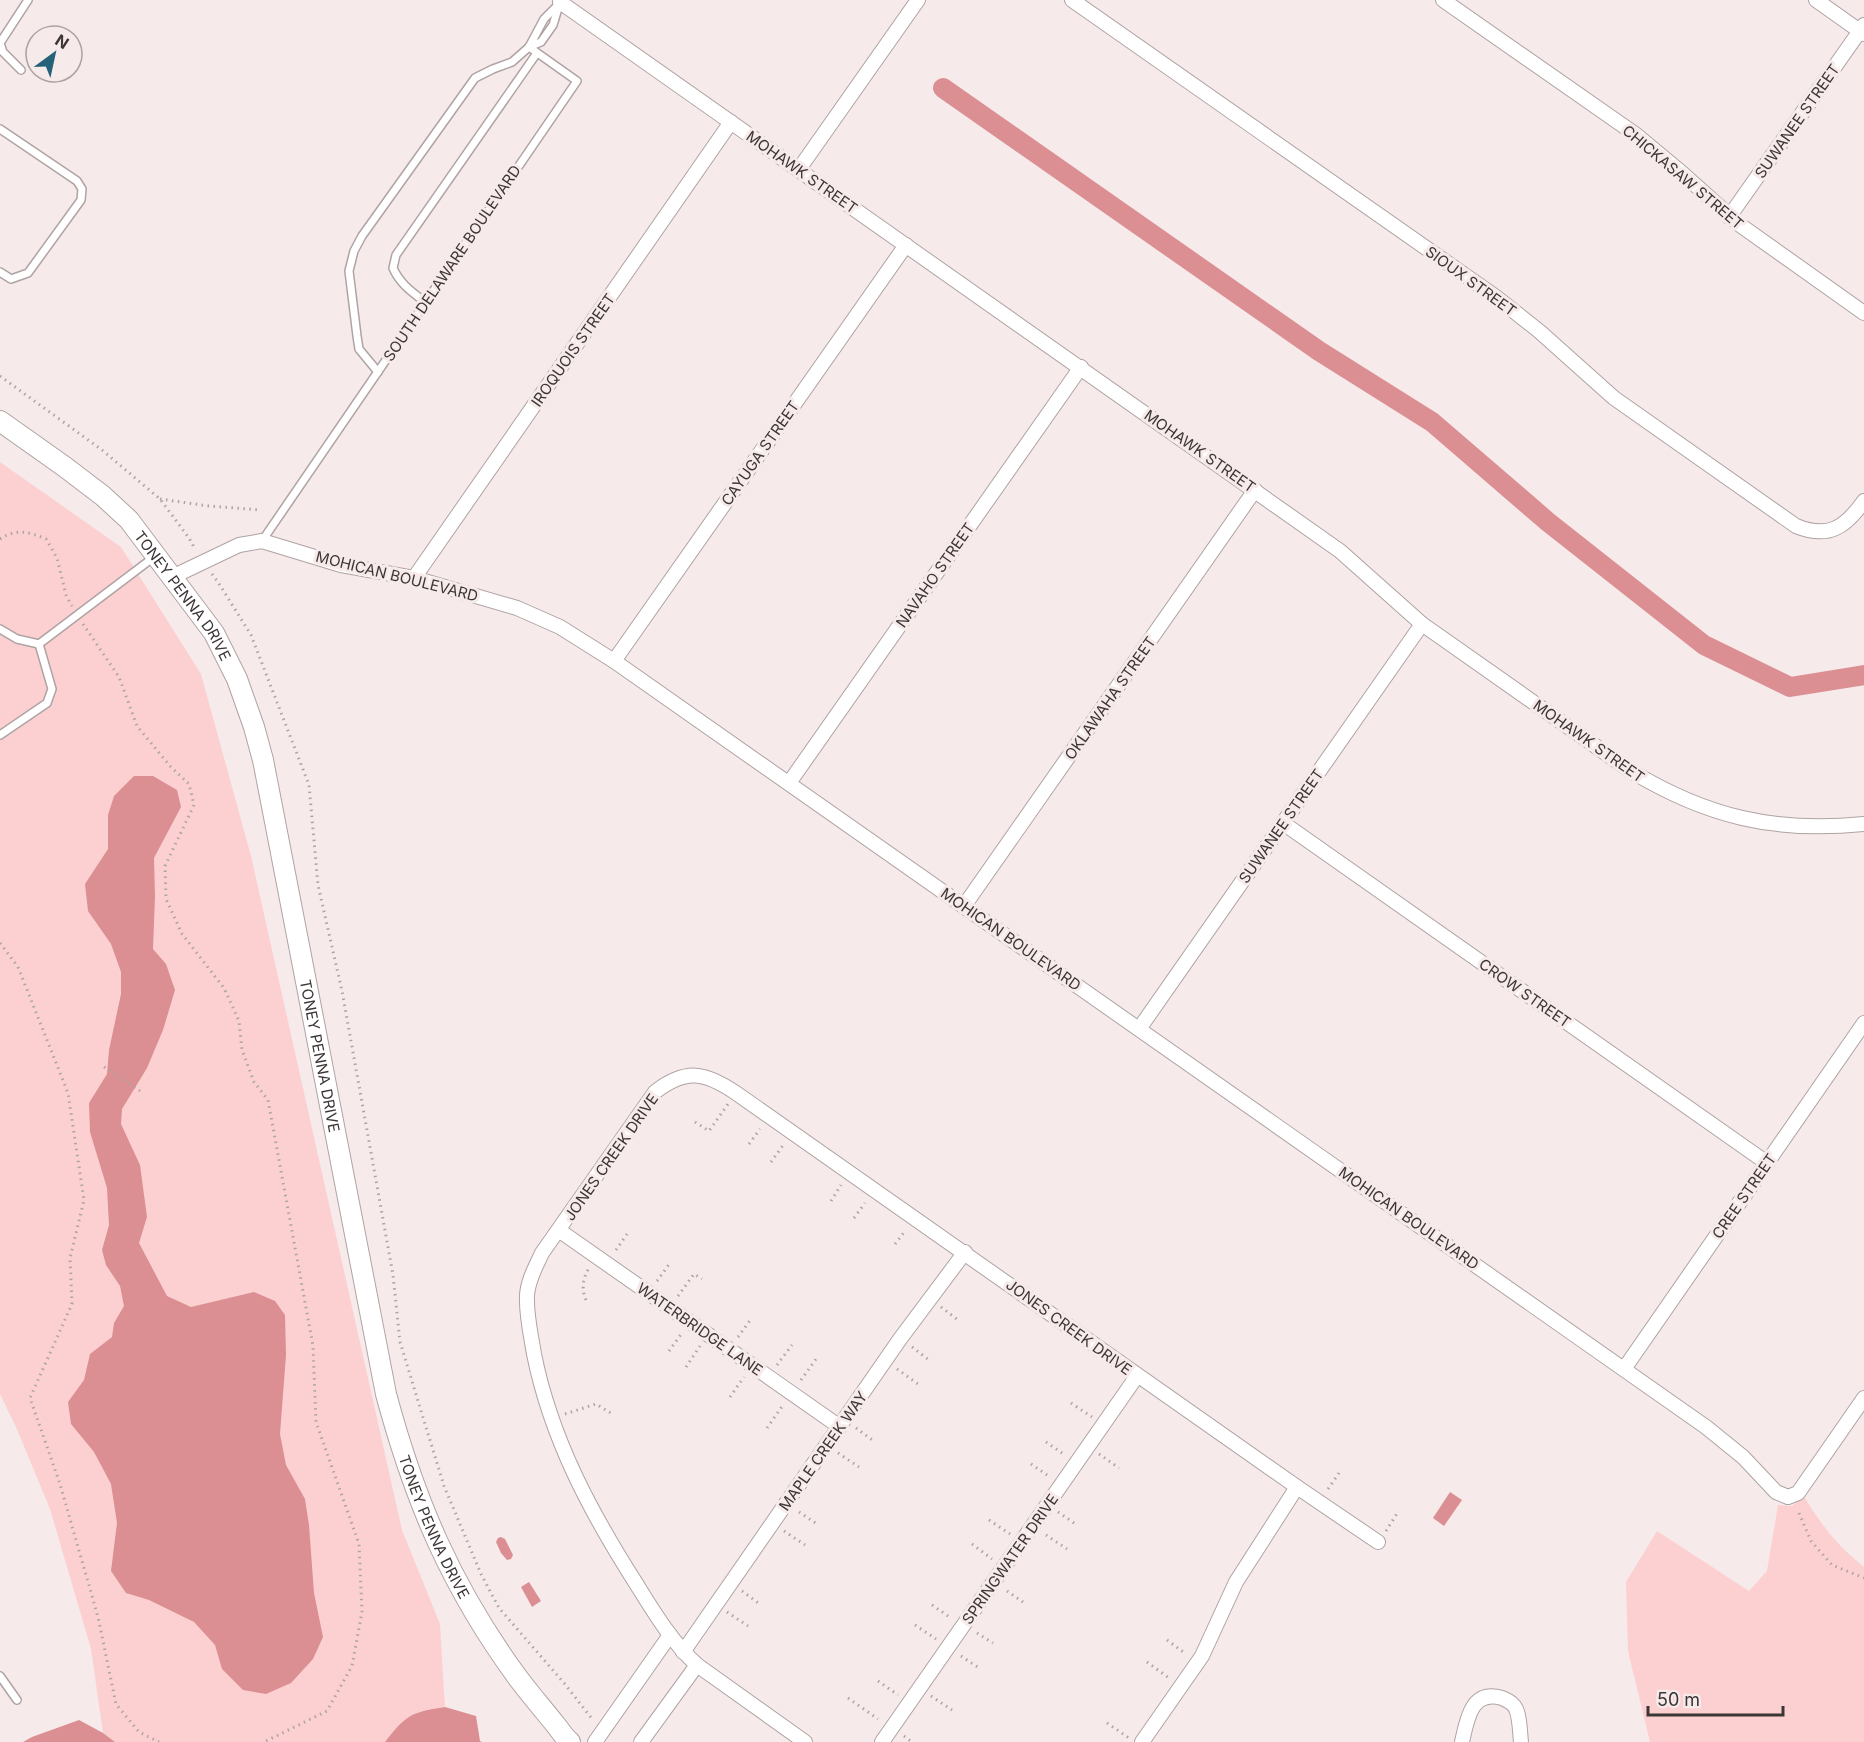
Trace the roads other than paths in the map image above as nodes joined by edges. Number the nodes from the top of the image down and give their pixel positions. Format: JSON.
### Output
{"nodes":[{"id":1,"x":15,"y":0,"type":"edge"},
{"id":2,"x":918,"y":0,"type":"edge"},
{"id":3,"x":1072,"y":0,"type":"edge"},
{"id":4,"x":1443,"y":0,"type":"edge"},
{"id":5,"x":1816,"y":0,"type":"edge"},
{"id":6,"x":561,"y":1,"type":"edge"},
{"id":7,"x":26,"y":3,"type":"edge"},
{"id":8,"x":1863,"y":30,"type":"edge"},
{"id":9,"x":529,"y":47,"type":"junction"},
{"id":10,"x":537,"y":53,"type":"junction"},
{"id":11,"x":21,"y":70,"type":"dead end"},
{"id":12,"x":731,"y":122,"type":"junction"},
{"id":13,"x":0,"y":129,"type":"edge"},
{"id":14,"x":799,"y":170,"type":"junction"},
{"id":15,"x":1729,"y":217,"type":"junction"},
{"id":16,"x":906,"y":244,"type":"junction"},
{"id":17,"x":0,"y":272,"type":"edge"},
{"id":18,"x":425,"y":302,"type":"junction"},
{"id":19,"x":1864,"y":313,"type":"edge"},
{"id":20,"x":1081,"y":367,"type":"junction"},
{"id":21,"x":378,"y":372,"type":"junction"},
{"id":22,"x":0,"y":421,"type":"edge"},
{"id":23,"x":1255,"y":490,"type":"junction"},
{"id":24,"x":1864,"y":501,"type":"edge"},
{"id":25,"x":262,"y":541,"type":"junction"},
{"id":26,"x":156,"y":556,"type":"junction"},
{"id":27,"x":172,"y":577,"type":"junction"},
{"id":28,"x":414,"y":578,"type":"junction"},
{"id":29,"x":1422,"y":624,"type":"junction"},
{"id":30,"x":0,"y":629,"type":"edge"},
{"id":31,"x":39,"y":644,"type":"junction"},
{"id":32,"x":614,"y":661,"type":"junction"},
{"id":33,"x":0,"y":735,"type":"edge"},
{"id":34,"x":789,"y":783,"type":"junction"},
{"id":35,"x":1283,"y":823,"type":"junction"},
{"id":36,"x":1864,"y":824,"type":"edge"},
{"id":37,"x":964,"y":906,"type":"junction"},
{"id":38,"x":1864,"y":1023,"type":"edge"},
{"id":39,"x":1139,"y":1029,"type":"junction"},
{"id":40,"x":1767,"y":1163,"type":"junction"},
{"id":41,"x":560,"y":1231,"type":"junction"},
{"id":42,"x":965,"y":1252,"type":"junction"},
{"id":43,"x":1624,"y":1369,"type":"junction"},
{"id":44,"x":1137,"y":1376,"type":"junction"},
{"id":45,"x":1864,"y":1398,"type":"edge"},
{"id":46,"x":842,"y":1424,"type":"junction"},
{"id":47,"x":1297,"y":1487,"type":"junction"},
{"id":48,"x":1378,"y":1542,"type":"road end"},
{"id":49,"x":669,"y":1635,"type":"junction"},
{"id":50,"x":683,"y":1652,"type":"junction"},
{"id":51,"x":697,"y":1665,"type":"junction"},
{"id":52,"x":0,"y":1676,"type":"edge"},
{"id":53,"x":17,"y":1700,"type":"dead end"},
{"id":54,"x":570,"y":1742,"type":"edge"},
{"id":55,"x":595,"y":1742,"type":"edge"},
{"id":56,"x":641,"y":1742,"type":"edge"},
{"id":57,"x":805,"y":1742,"type":"edge"},
{"id":58,"x":882,"y":1742,"type":"edge"},
{"id":59,"x":1142,"y":1742,"type":"edge"},
{"id":60,"x":1462,"y":1742,"type":"edge"},
{"id":61,"x":1521,"y":1742,"type":"edge"}],
"edges":[{"from":1,"to":7,"type":"lane"},
{"from":2,"to":14,"type":"street"},
{"from":3,"to":24,"type":"street","name":"SIOUX STREET"},
{"from":4,"to":15,"type":"street","name":"CHICKASAW STREET"},
{"from":5,"to":8,"type":"street"},
{"from":6,"to":9,"type":"lane"},
{"from":6,"to":12,"type":"street","name":"MOHAWK STREET"},
{"from":7,"to":11,"type":"lane"},
{"from":8,"to":15,"type":"street","name":"SUWANEE STREET"},
{"from":9,"to":10,"type":"lane","name":"SOUTH DELAWARE BOULEVARD"},
{"from":9,"to":21,"type":"lane"},
{"from":10,"to":18,"type":"lane"},
{"from":10,"to":18,"type":"lane","name":"SOUTH DELAWARE BOULEVARD"},
{"from":12,"to":14,"type":"street","name":"MOHAWK STREET"},
{"from":12,"to":28,"type":"street","name":"IROQUOIS STREET"},
{"from":13,"to":17,"type":"lane"},
{"from":14,"to":16,"type":"street","name":"MOHAWK STREET"},
{"from":15,"to":19,"type":"street","name":"CHICKASAW STREET"},
{"from":16,"to":20,"type":"street","name":"MOHAWK STREET"},
{"from":16,"to":32,"type":"street","name":"CAYUGA STREET"},
{"from":18,"to":21,"type":"lane","name":"SOUTH DELAWARE BOULEVARD"},
{"from":20,"to":23,"type":"street","name":"MOHAWK STREET"},
{"from":20,"to":34,"type":"street","name":"NAVAHO STREET"},
{"from":21,"to":25,"type":"lane","name":"SOUTH DELAWARE BOULEVARD"},
{"from":22,"to":26,"type":"street","name":"TONEY PENNA DRIVE"},
{"from":23,"to":29,"type":"street","name":"MOHAWK STREET"},
{"from":23,"to":37,"type":"street","name":"OKLAWAHA STREET"},
{"from":25,"to":27,"type":"street"},
{"from":25,"to":28,"type":"street","name":"MOHICAN BOULEVARD"},
{"from":26,"to":27,"type":"street","name":"TONEY PENNA DRIVE"},
{"from":26,"to":31,"type":"lane"},
{"from":27,"to":54,"type":"street","name":"TONEY PENNA DRIVE"},
{"from":28,"to":32,"type":"street","name":"MOHICAN BOULEVARD"},
{"from":29,"to":35,"type":"street","name":"SUWANEE STREET"},
{"from":29,"to":36,"type":"street","name":"MOHAWK STREET"},
{"from":30,"to":31,"type":"lane"},
{"from":31,"to":33,"type":"lane"},
{"from":32,"to":34,"type":"street","name":"MOHICAN BOULEVARD"},
{"from":34,"to":37,"type":"street","name":"MOHICAN BOULEVARD"},
{"from":35,"to":39,"type":"street","name":"SUWANEE STREET"},
{"from":35,"to":40,"type":"street","name":"CROW STREET"},
{"from":37,"to":39,"type":"street","name":"MOHICAN BOULEVARD"},
{"from":38,"to":40,"type":"street","name":"CREE STREET"},
{"from":39,"to":43,"type":"street","name":"MOHICAN BOULEVARD"},
{"from":40,"to":43,"type":"street","name":"CREE STREET"},
{"from":41,"to":42,"type":"street","name":"JONES CREEK DRIVE"},
{"from":41,"to":46,"type":"street","name":"WATERBRIDGE LANE"},
{"from":41,"to":49,"type":"street","name":"JONES CREEK DRIVE"},
{"from":42,"to":44,"type":"street","name":"JONES CREEK DRIVE"},
{"from":42,"to":46,"type":"street","name":"MAPLE CREEK WAY"},
{"from":43,"to":45,"type":"street","name":"MOHICAN BOULEVARD"},
{"from":44,"to":47,"type":"street","name":"JONES CREEK DRIVE"},
{"from":44,"to":58,"type":"street","name":"SPRINGWATER DRIVE"},
{"from":46,"to":50,"type":"street","name":"MAPLE CREEK WAY"},
{"from":47,"to":48,"type":"street","name":"JONES CREEK DRIVE"},
{"from":47,"to":59,"type":"street"},
{"from":49,"to":50,"type":"street","name":"JONES CREEK DRIVE"},
{"from":49,"to":55,"type":"street"},
{"from":50,"to":51,"type":"street","name":"JONES CREEK DRIVE"},
{"from":51,"to":56,"type":"street"},
{"from":51,"to":57,"type":"street","name":"JONES CREEK DRIVE"},
{"from":52,"to":53,"type":"lane"},
{"from":60,"to":61,"type":"street"}]}
